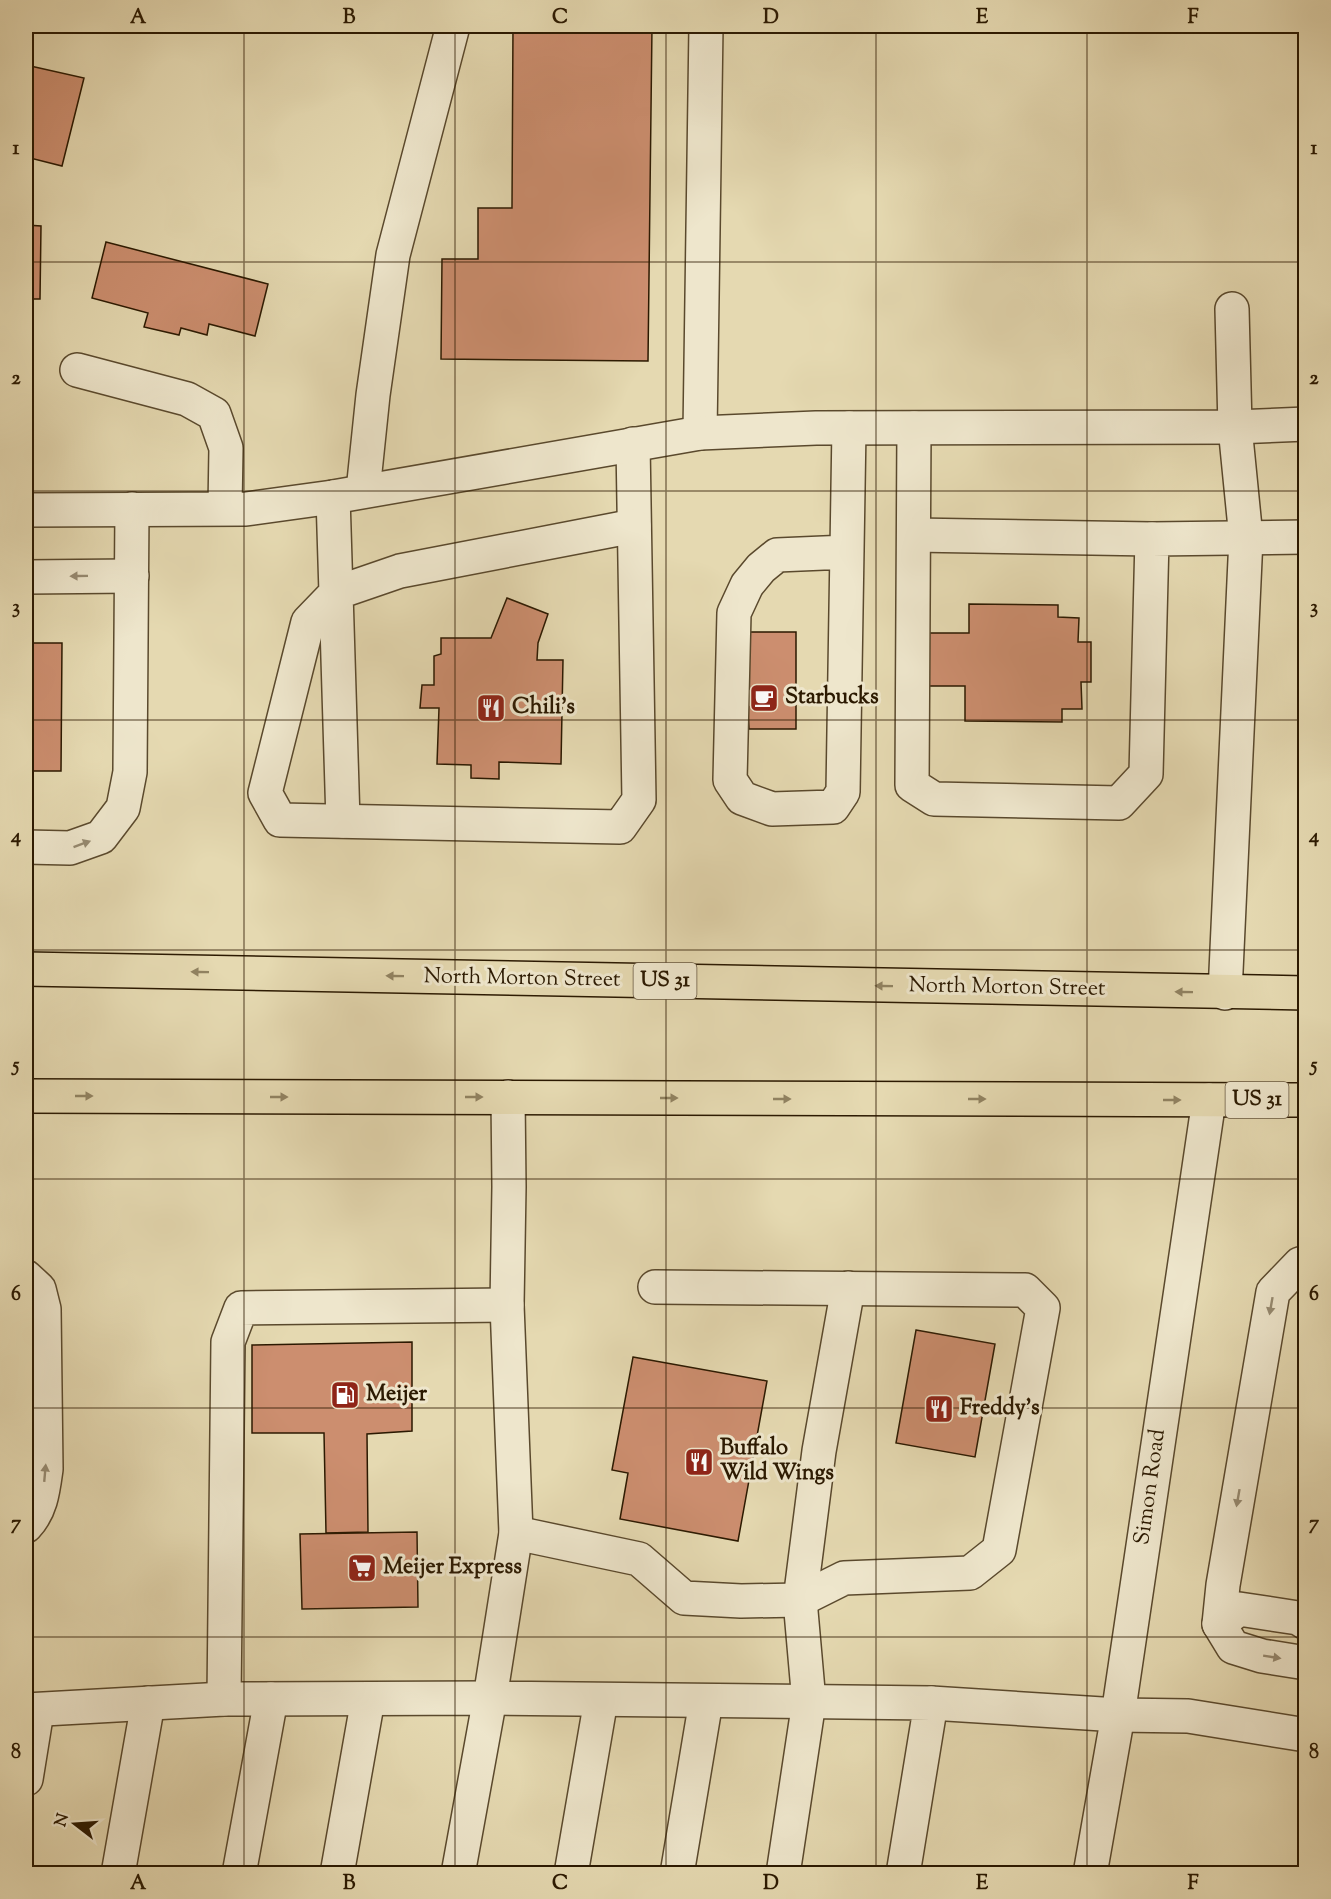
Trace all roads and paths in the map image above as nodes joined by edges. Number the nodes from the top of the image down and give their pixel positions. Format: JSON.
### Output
{"nodes":[{"id":1,"x":453,"y":26,"type":"edge"},
{"id":2,"x":706,"y":26,"type":"edge"},
{"id":3,"x":1232,"y":309,"type":"dead end"},
{"id":4,"x":77,"y":370,"type":"dead end"},
{"id":5,"x":1305,"y":424,"type":"edge"},
{"id":6,"x":1235,"y":427,"type":"junction"},
{"id":7,"x":849,"y":428,"type":"junction"},
{"id":8,"x":914,"y":428,"type":"junction"},
{"id":9,"x":700,"y":433,"type":"junction"},
{"id":10,"x":633,"y":444,"type":"junction"},
{"id":11,"x":348,"y":494,"type":"junction"},
{"id":12,"x":225,"y":508,"type":"junction"},
{"id":13,"x":132,"y":509,"type":"junction"},
{"id":14,"x":26,"y":510,"type":"edge"},
{"id":15,"x":634,"y":526,"type":"junction"},
{"id":16,"x":914,"y":535,"type":"junction"},
{"id":17,"x":1305,"y":537,"type":"edge"},
{"id":18,"x":1246,"y":538,"type":"junction"},
{"id":19,"x":1152,"y":539,"type":"junction"},
{"id":20,"x":847,"y":552,"type":"junction"},
{"id":21,"x":132,"y":576,"type":"junction"},
{"id":22,"x":26,"y":577,"type":"edge"},
{"id":23,"x":336,"y":593,"type":"junction"},
{"id":24,"x":342,"y":821,"type":"junction"},
{"id":25,"x":26,"y":847,"type":"edge"},
{"id":26,"x":26,"y":969,"type":"edge"},
{"id":27,"x":1225,"y":993,"type":"junction"},
{"id":28,"x":1305,"y":993,"type":"edge"},
{"id":29,"x":26,"y":1096,"type":"edge"},
{"id":30,"x":508,"y":1098,"type":"junction"},
{"id":31,"x":1209,"y":1100,"type":"junction"},
{"id":32,"x":1305,"y":1100,"type":"edge"},
{"id":33,"x":1305,"y":1264,"type":"edge"},
{"id":34,"x":26,"y":1277,"type":"edge"},
{"id":35,"x":655,"y":1287,"type":"dead end"},
{"id":36,"x":848,"y":1288,"type":"junction"},
{"id":37,"x":507,"y":1305,"type":"junction"},
{"id":38,"x":26,"y":1526,"type":"edge"},
{"id":39,"x":516,"y":1533,"type":"junction"},
{"id":40,"x":800,"y":1600,"type":"junction"},
{"id":41,"x":1305,"y":1623,"type":"edge"},
{"id":42,"x":1219,"y":1624,"type":"junction"},
{"id":43,"x":1305,"y":1640,"type":"edge"},
{"id":44,"x":1305,"y":1663,"type":"edge"},
{"id":45,"x":490,"y":1698,"type":"junction"},
{"id":46,"x":224,"y":1699,"type":"junction"},
{"id":47,"x":271,"y":1699,"type":"junction"},
{"id":48,"x":368,"y":1699,"type":"junction"},
{"id":49,"x":602,"y":1700,"type":"junction"},
{"id":50,"x":706,"y":1701,"type":"junction"},
{"id":51,"x":809,"y":1702,"type":"junction"},
{"id":52,"x":148,"y":1703,"type":"junction"},
{"id":53,"x":931,"y":1703,"type":"junction"},
{"id":54,"x":31,"y":1711,"type":"edge"},
{"id":55,"x":1118,"y":1715,"type":"junction"},
{"id":56,"x":1305,"y":1735,"type":"edge"},
{"id":57,"x":26,"y":1779,"type":"edge"},
{"id":58,"x":118,"y":1874,"type":"edge"},
{"id":59,"x":239,"y":1874,"type":"edge"},
{"id":60,"x":337,"y":1874,"type":"edge"},
{"id":61,"x":458,"y":1874,"type":"edge"},
{"id":62,"x":571,"y":1874,"type":"edge"},
{"id":63,"x":677,"y":1874,"type":"edge"},
{"id":64,"x":783,"y":1874,"type":"edge"},
{"id":65,"x":903,"y":1874,"type":"edge"},
{"id":66,"x":1090,"y":1874,"type":"edge"}],
"edges":[{"from":1,"to":11,"type":"street"},
{"from":2,"to":9,"type":"street"},
{"from":3,"to":6,"type":"street"},
{"from":4,"to":12,"type":"street"},
{"from":5,"to":6,"type":"street"},
{"from":6,"to":8,"type":"street"},
{"from":6,"to":18,"type":"street"},
{"from":7,"to":8,"type":"street"},
{"from":7,"to":9,"type":"street"},
{"from":7,"to":20,"type":"street"},
{"from":8,"to":16,"type":"street"},
{"from":9,"to":10,"type":"street"},
{"from":10,"to":11,"type":"street"},
{"from":10,"to":15,"type":"street"},
{"from":11,"to":12,"type":"street"},
{"from":11,"to":23,"type":"street"},
{"from":12,"to":13,"type":"street"},
{"from":13,"to":14,"type":"street"},
{"from":13,"to":21,"type":"street"},
{"from":15,"to":23,"type":"street"},
{"from":15,"to":24,"type":"street"},
{"from":16,"to":19,"type":"street"},
{"from":16,"to":19,"type":"street"},
{"from":17,"to":18,"type":"street"},
{"from":18,"to":19,"type":"street"},
{"from":18,"to":27,"type":"street"},
{"from":20,"to":20,"type":"street"},
{"from":21,"to":22,"type":"street","one_way":true},
{"from":25,"to":21,"type":"street","one_way":true},
{"from":23,"to":24,"type":"street"},
{"from":23,"to":24,"type":"street"},
{"from":27,"to":26,"type":"main road","name":"North Morton Street","number":"US 31","one_way":true},
{"from":27,"to":28,"type":"main road","name":"North Morton Street","number":"US 31"},
{"from":29,"to":30,"type":"main road","number":"US 31","one_way":true},
{"from":30,"to":31,"type":"main road","number":"US 31","one_way":true},
{"from":30,"to":37,"type":"street"},
{"from":31,"to":32,"type":"main road","number":"US 31"},
{"from":31,"to":55,"type":"street","name":"Simon Road"},
{"from":33,"to":42,"type":"street","one_way":true},
{"from":38,"to":34,"type":"street","one_way":true},
{"from":35,"to":36,"type":"street"},
{"from":36,"to":40,"type":"street"},
{"from":36,"to":40,"type":"street"},
{"from":37,"to":39,"type":"street"},
{"from":37,"to":46,"type":"street"},
{"from":39,"to":40,"type":"street"},
{"from":39,"to":45,"type":"street"},
{"from":40,"to":51,"type":"street"},
{"from":41,"to":42,"type":"street"},
{"from":42,"to":43,"type":"street"},
{"from":42,"to":44,"type":"street","one_way":true},
{"from":45,"to":48,"type":"street"},
{"from":45,"to":49,"type":"street"},
{"from":45,"to":61,"type":"street"},
{"from":46,"to":47,"type":"street"},
{"from":46,"to":52,"type":"street"},
{"from":47,"to":48,"type":"street"},
{"from":47,"to":59,"type":"street"},
{"from":48,"to":60,"type":"street"},
{"from":49,"to":50,"type":"street"},
{"from":49,"to":62,"type":"street"},
{"from":50,"to":51,"type":"street"},
{"from":50,"to":63,"type":"street"},
{"from":51,"to":53,"type":"street"},
{"from":51,"to":64,"type":"street"},
{"from":52,"to":54,"type":"street"},
{"from":52,"to":58,"type":"street"},
{"from":53,"to":55,"type":"street"},
{"from":53,"to":65,"type":"street"},
{"from":54,"to":57,"type":"street"},
{"from":55,"to":56,"type":"street"},
{"from":55,"to":66,"type":"street","name":"Simon Road"}]}
